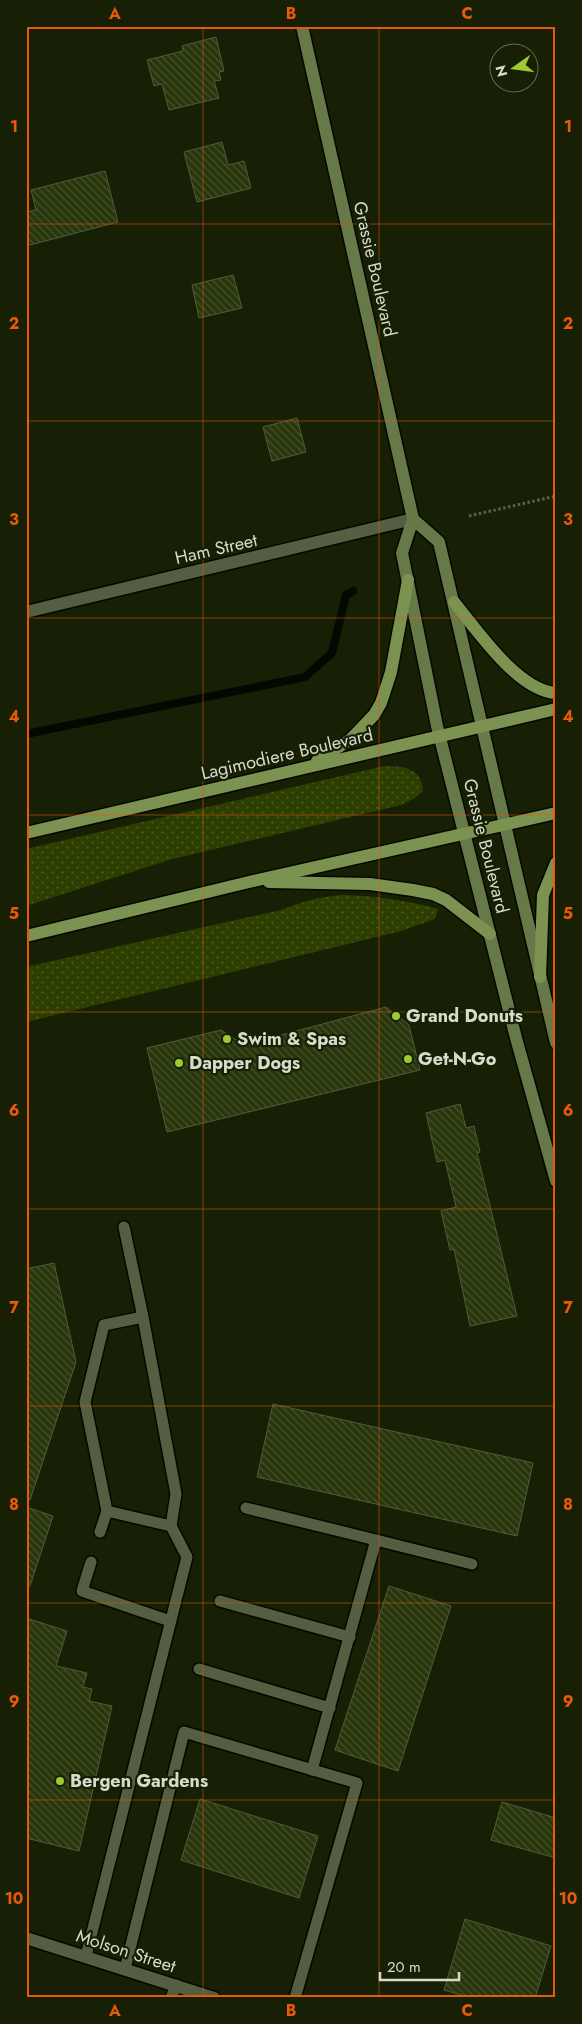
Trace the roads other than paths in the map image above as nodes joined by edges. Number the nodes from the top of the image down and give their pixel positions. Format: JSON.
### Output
{"nodes":[{"id":1,"x":302,"y":26,"type":"edge"},
{"id":2,"x":413,"y":519,"type":"junction"},
{"id":3,"x":408,"y":580,"type":"junction"},
{"id":4,"x":454,"y":602,"type":"junction"},
{"id":5,"x":26,"y":612,"type":"edge"},
{"id":6,"x":556,"y":693,"type":"edge"},
{"id":7,"x":556,"y":709,"type":"edge"},
{"id":8,"x":483,"y":726,"type":"junction"},
{"id":9,"x":440,"y":736,"type":"junction"},
{"id":10,"x":296,"y":769,"type":"junction"},
{"id":11,"x":556,"y":812,"type":"edge"},
{"id":12,"x":506,"y":824,"type":"junction"},
{"id":13,"x":26,"y":833,"type":"edge"},
{"id":14,"x":465,"y":834,"type":"junction"},
{"id":15,"x":556,"y":863,"type":"edge"},
{"id":16,"x":249,"y":882,"type":"junction"},
{"id":17,"x":490,"y":934,"type":"junction"},
{"id":18,"x":26,"y":936,"type":"edge"},
{"id":19,"x":540,"y":977,"type":"junction"},
{"id":20,"x":556,"y":1043,"type":"edge"},
{"id":21,"x":556,"y":1181,"type":"edge"},
{"id":22,"x":124,"y":1227,"type":"dead end"},
{"id":23,"x":143,"y":1316,"type":"junction"},
{"id":24,"x":246,"y":1508,"type":"dead end"},
{"id":25,"x":107,"y":1511,"type":"junction"},
{"id":26,"x":171,"y":1526,"type":"junction"},
{"id":27,"x":100,"y":1532,"type":"dead end"},
{"id":28,"x":376,"y":1540,"type":"junction"},
{"id":29,"x":91,"y":1562,"type":"dead end"},
{"id":30,"x":472,"y":1564,"type":"dead end"},
{"id":31,"x":220,"y":1600,"type":"dead end"},
{"id":32,"x":170,"y":1621,"type":"junction"},
{"id":33,"x":350,"y":1636,"type":"junction"},
{"id":34,"x":199,"y":1670,"type":"dead end"},
{"id":35,"x":330,"y":1708,"type":"junction"},
{"id":36,"x":312,"y":1770,"type":"junction"},
{"id":37,"x":26,"y":1938,"type":"edge"},
{"id":38,"x":86,"y":1956,"type":"junction"},
{"id":39,"x":125,"y":1969,"type":"junction"},
{"id":40,"x":176,"y":1986,"type":"junction"},
{"id":41,"x":171,"y":1998,"type":"edge"},
{"id":42,"x":214,"y":1998,"type":"edge"},
{"id":43,"x":294,"y":1998,"type":"edge"}],
"edges":[{"from":1,"to":2,"type":"main road","name":"Grassie Boulevard"},
{"from":2,"to":3,"type":"main road","name":"Grassie Boulevard"},
{"from":2,"to":4,"type":"main road","name":"Grassie Boulevard"},
{"from":2,"to":5,"type":"street","name":"Ham Street"},
{"from":3,"to":9,"type":"main road","name":"Grassie Boulevard"},
{"from":3,"to":10,"type":"main road"},
{"from":4,"to":6,"type":"main road"},
{"from":4,"to":8,"type":"main road","name":"Grassie Boulevard"},
{"from":7,"to":8,"type":"main road","name":"Lagimodiere Boulevard"},
{"from":8,"to":9,"type":"main road","name":"Lagimodiere Boulevard"},
{"from":8,"to":12,"type":"main road","name":"Grassie Boulevard"},
{"from":9,"to":10,"type":"main road","name":"Lagimodiere Boulevard"},
{"from":9,"to":14,"type":"main road","name":"Grassie Boulevard"},
{"from":10,"to":13,"type":"main road","name":"Lagimodiere Boulevard"},
{"from":11,"to":12,"type":"main road"},
{"from":12,"to":14,"type":"main road"},
{"from":12,"to":19,"type":"main road","name":"Grassie Boulevard"},
{"from":14,"to":16,"type":"main road"},
{"from":14,"to":17,"type":"main road","name":"Grassie Boulevard"},
{"from":15,"to":19,"type":"main road"},
{"from":16,"to":17,"type":"main road"},
{"from":16,"to":18,"type":"main road"},
{"from":17,"to":21,"type":"main road","name":"Grassie Boulevard"},
{"from":19,"to":20,"type":"main road","name":"Grassie Boulevard"},
{"from":22,"to":23,"type":"lane"},
{"from":23,"to":25,"type":"lane"},
{"from":23,"to":26,"type":"lane"},
{"from":24,"to":28,"type":"lane"},
{"from":25,"to":26,"type":"lane"},
{"from":25,"to":27,"type":"lane"},
{"from":26,"to":32,"type":"lane"},
{"from":28,"to":30,"type":"lane"},
{"from":28,"to":33,"type":"lane"},
{"from":29,"to":32,"type":"lane"},
{"from":31,"to":33,"type":"lane"},
{"from":32,"to":38,"type":"lane"},
{"from":33,"to":35,"type":"lane"},
{"from":34,"to":35,"type":"lane"},
{"from":35,"to":36,"type":"lane"},
{"from":36,"to":39,"type":"lane"},
{"from":36,"to":43,"type":"lane"},
{"from":37,"to":38,"type":"street","name":"Molson Street"},
{"from":38,"to":39,"type":"street","name":"Molson Street"},
{"from":39,"to":40,"type":"street","name":"Molson Street"},
{"from":40,"to":41,"type":"lane"},
{"from":40,"to":42,"type":"street","name":"Molson Street"}]}
